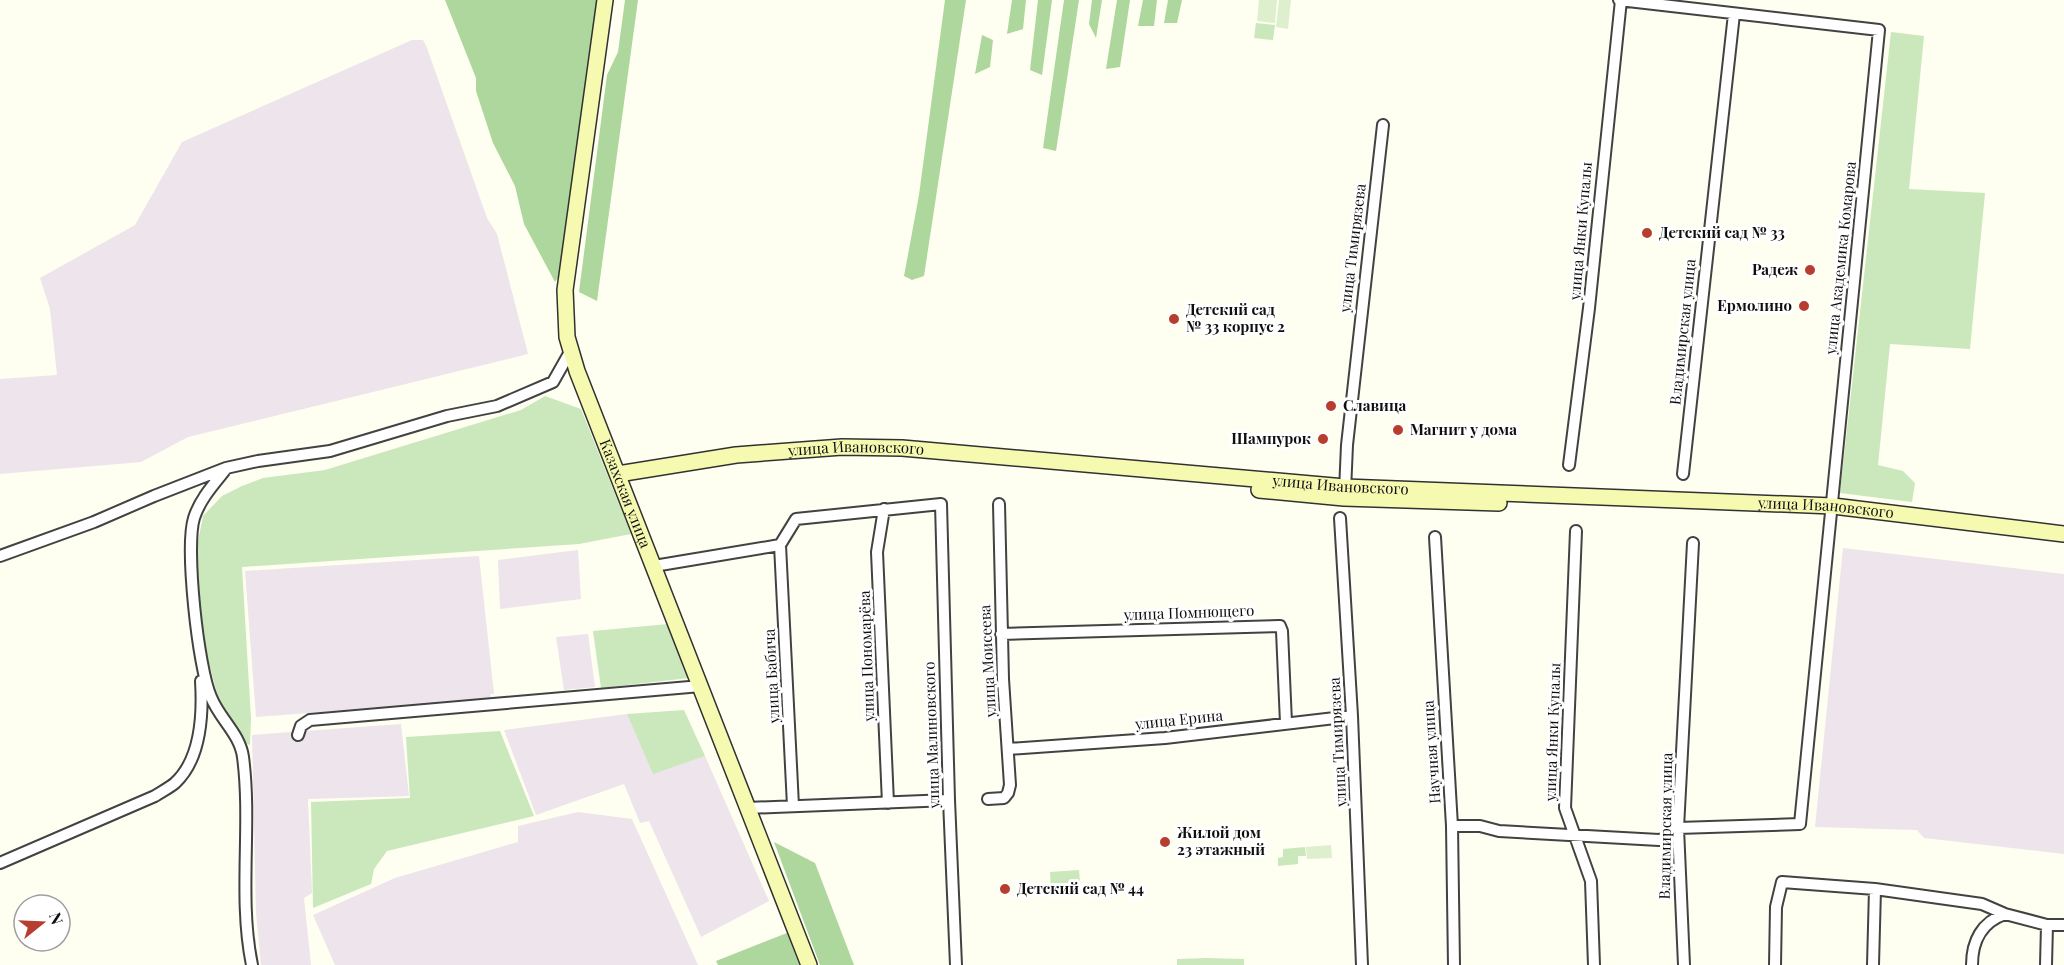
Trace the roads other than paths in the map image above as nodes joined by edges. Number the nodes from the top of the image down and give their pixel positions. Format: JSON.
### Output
{"nodes":[{"id":1,"x":605,"y":0,"type":"edge"},
{"id":2,"x":1620,"y":0,"type":"edge"},
{"id":3,"x":1734,"y":14,"type":"junction"},
{"id":4,"x":1383,"y":125,"type":"dead end"},
{"id":5,"x":570,"y":352,"type":"junction"},
{"id":6,"x":1569,"y":465,"type":"dead end"},
{"id":7,"x":226,"y":468,"type":"junction"},
{"id":8,"x":1683,"y":474,"type":"dead end"},
{"id":9,"x":620,"y":478,"type":"junction"},
{"id":10,"x":1345,"y":492,"type":"junction"},
{"id":11,"x":999,"y":504,"type":"dead end"},
{"id":12,"x":884,"y":509,"type":"junction"},
{"id":13,"x":1833,"y":510,"type":"junction"},
{"id":14,"x":1340,"y":518,"type":"dead end"},
{"id":15,"x":1576,"y":531,"type":"dead end"},
{"id":16,"x":2064,"y":534,"type":"edge"},
{"id":17,"x":1435,"y":537,"type":"dead end"},
{"id":18,"x":2064,"y":542,"type":"edge"},
{"id":19,"x":1693,"y":543,"type":"dead end"},
{"id":20,"x":780,"y":545,"type":"junction"},
{"id":21,"x":0,"y":556,"type":"edge"},
{"id":22,"x":654,"y":566,"type":"junction"},
{"id":23,"x":1001,"y":634,"type":"junction"},
{"id":24,"x":198,"y":641,"type":"junction"},
{"id":25,"x":700,"y":686,"type":"junction"},
{"id":26,"x":1352,"y":716,"type":"junction"},
{"id":27,"x":1286,"y":723,"type":"junction"},
{"id":28,"x":298,"y":735,"type":"dead end"},
{"id":29,"x":1008,"y":749,"type":"junction"},
{"id":30,"x":988,"y":799,"type":"dead end"},
{"id":31,"x":949,"y":800,"type":"junction"},
{"id":32,"x":888,"y":803,"type":"junction"},
{"id":33,"x":793,"y":806,"type":"junction"},
{"id":34,"x":748,"y":808,"type":"junction"},
{"id":35,"x":1452,"y":826,"type":"junction"},
{"id":36,"x":1678,"y":828,"type":"junction"},
{"id":37,"x":1575,"y":836,"type":"junction"},
{"id":38,"x":0,"y":863,"type":"edge"},
{"id":39,"x":1875,"y":890,"type":"junction"},
{"id":40,"x":2005,"y":914,"type":"junction"},
{"id":41,"x":2047,"y":925,"type":"junction"},
{"id":42,"x":2064,"y":925,"type":"edge"},
{"id":43,"x":252,"y":965,"type":"edge"},
{"id":44,"x":808,"y":965,"type":"edge"},
{"id":45,"x":956,"y":965,"type":"edge"},
{"id":46,"x":1362,"y":965,"type":"edge"},
{"id":47,"x":1454,"y":965,"type":"edge"},
{"id":48,"x":1594,"y":965,"type":"edge"},
{"id":49,"x":1684,"y":965,"type":"edge"},
{"id":50,"x":1775,"y":965,"type":"edge"},
{"id":51,"x":1873,"y":965,"type":"edge"},
{"id":52,"x":1972,"y":965,"type":"edge"},
{"id":53,"x":2046,"y":965,"type":"edge"}],
"edges":[{"from":1,"to":5,"type":"street","name":"Казахская улица"},
{"from":2,"to":3,"type":"street"},
{"from":2,"to":6,"type":"street","name":"улица Янки Купалы"},
{"from":3,"to":8,"type":"street","name":"Владимирская улица"},
{"from":3,"to":13,"type":"street","name":"улица Академика Комарова"},
{"from":4,"to":10,"type":"street","name":"улица Тимирязева"},
{"from":5,"to":7,"type":"street"},
{"from":5,"to":9,"type":"street","name":"Казахская улица"},
{"from":7,"to":21,"type":"street"},
{"from":7,"to":24,"type":"street"},
{"from":9,"to":10,"type":"street","name":"улица Ивановского"},
{"from":9,"to":22,"type":"street","name":"Казахская улица"},
{"from":10,"to":13,"type":"street","name":"улица Ивановского"},
{"from":11,"to":23,"type":"street","name":"улица Моисеева"},
{"from":12,"to":20,"type":"street"},
{"from":12,"to":31,"type":"street","name":"улица Малиновского"},
{"from":12,"to":32,"type":"street","name":"улица Пономарёва"},
{"from":13,"to":16,"type":"street","name":"улица Ивановского"},
{"from":13,"to":18,"type":"street","name":"улица Ивановского"},
{"from":13,"to":36,"type":"street","name":"улица Академика Комарова"},
{"from":14,"to":26,"type":"street","name":"улица Тимирязева"},
{"from":15,"to":37,"type":"street","name":"улица Янки Купалы"},
{"from":17,"to":35,"type":"street","name":"Научная улица"},
{"from":19,"to":36,"type":"street","name":"Владимирская улица"},
{"from":20,"to":22,"type":"street"},
{"from":20,"to":33,"type":"street","name":"улица Бабича"},
{"from":22,"to":25,"type":"street","name":"Казахская улица"},
{"from":23,"to":27,"type":"street","name":"улица Помнющего"},
{"from":23,"to":29,"type":"street","name":"улица Моисеева"},
{"from":24,"to":38,"type":"street"},
{"from":24,"to":43,"type":"street"},
{"from":25,"to":28,"type":"street"},
{"from":25,"to":34,"type":"street","name":"Казахская улица"},
{"from":26,"to":27,"type":"street","name":"улица Ерина"},
{"from":26,"to":46,"type":"street","name":"улица Тимирязева"},
{"from":27,"to":29,"type":"street","name":"улица Ерина"},
{"from":29,"to":30,"type":"street","name":"улица Моисеева"},
{"from":31,"to":32,"type":"street"},
{"from":31,"to":45,"type":"street","name":"улица Малиновского"},
{"from":32,"to":33,"type":"street"},
{"from":33,"to":34,"type":"street"},
{"from":34,"to":44,"type":"street","name":"Казахская улица"},
{"from":35,"to":37,"type":"street"},
{"from":35,"to":47,"type":"street","name":"Научная улица"},
{"from":36,"to":37,"type":"street"},
{"from":36,"to":49,"type":"street","name":"Владимирская улица"},
{"from":37,"to":48,"type":"street","name":"улица Янки Купалы"},
{"from":39,"to":40,"type":"street"},
{"from":39,"to":50,"type":"street"},
{"from":39,"to":51,"type":"street"},
{"from":40,"to":41,"type":"street"},
{"from":40,"to":52,"type":"street"},
{"from":41,"to":42,"type":"street"},
{"from":41,"to":53,"type":"street"}]}
